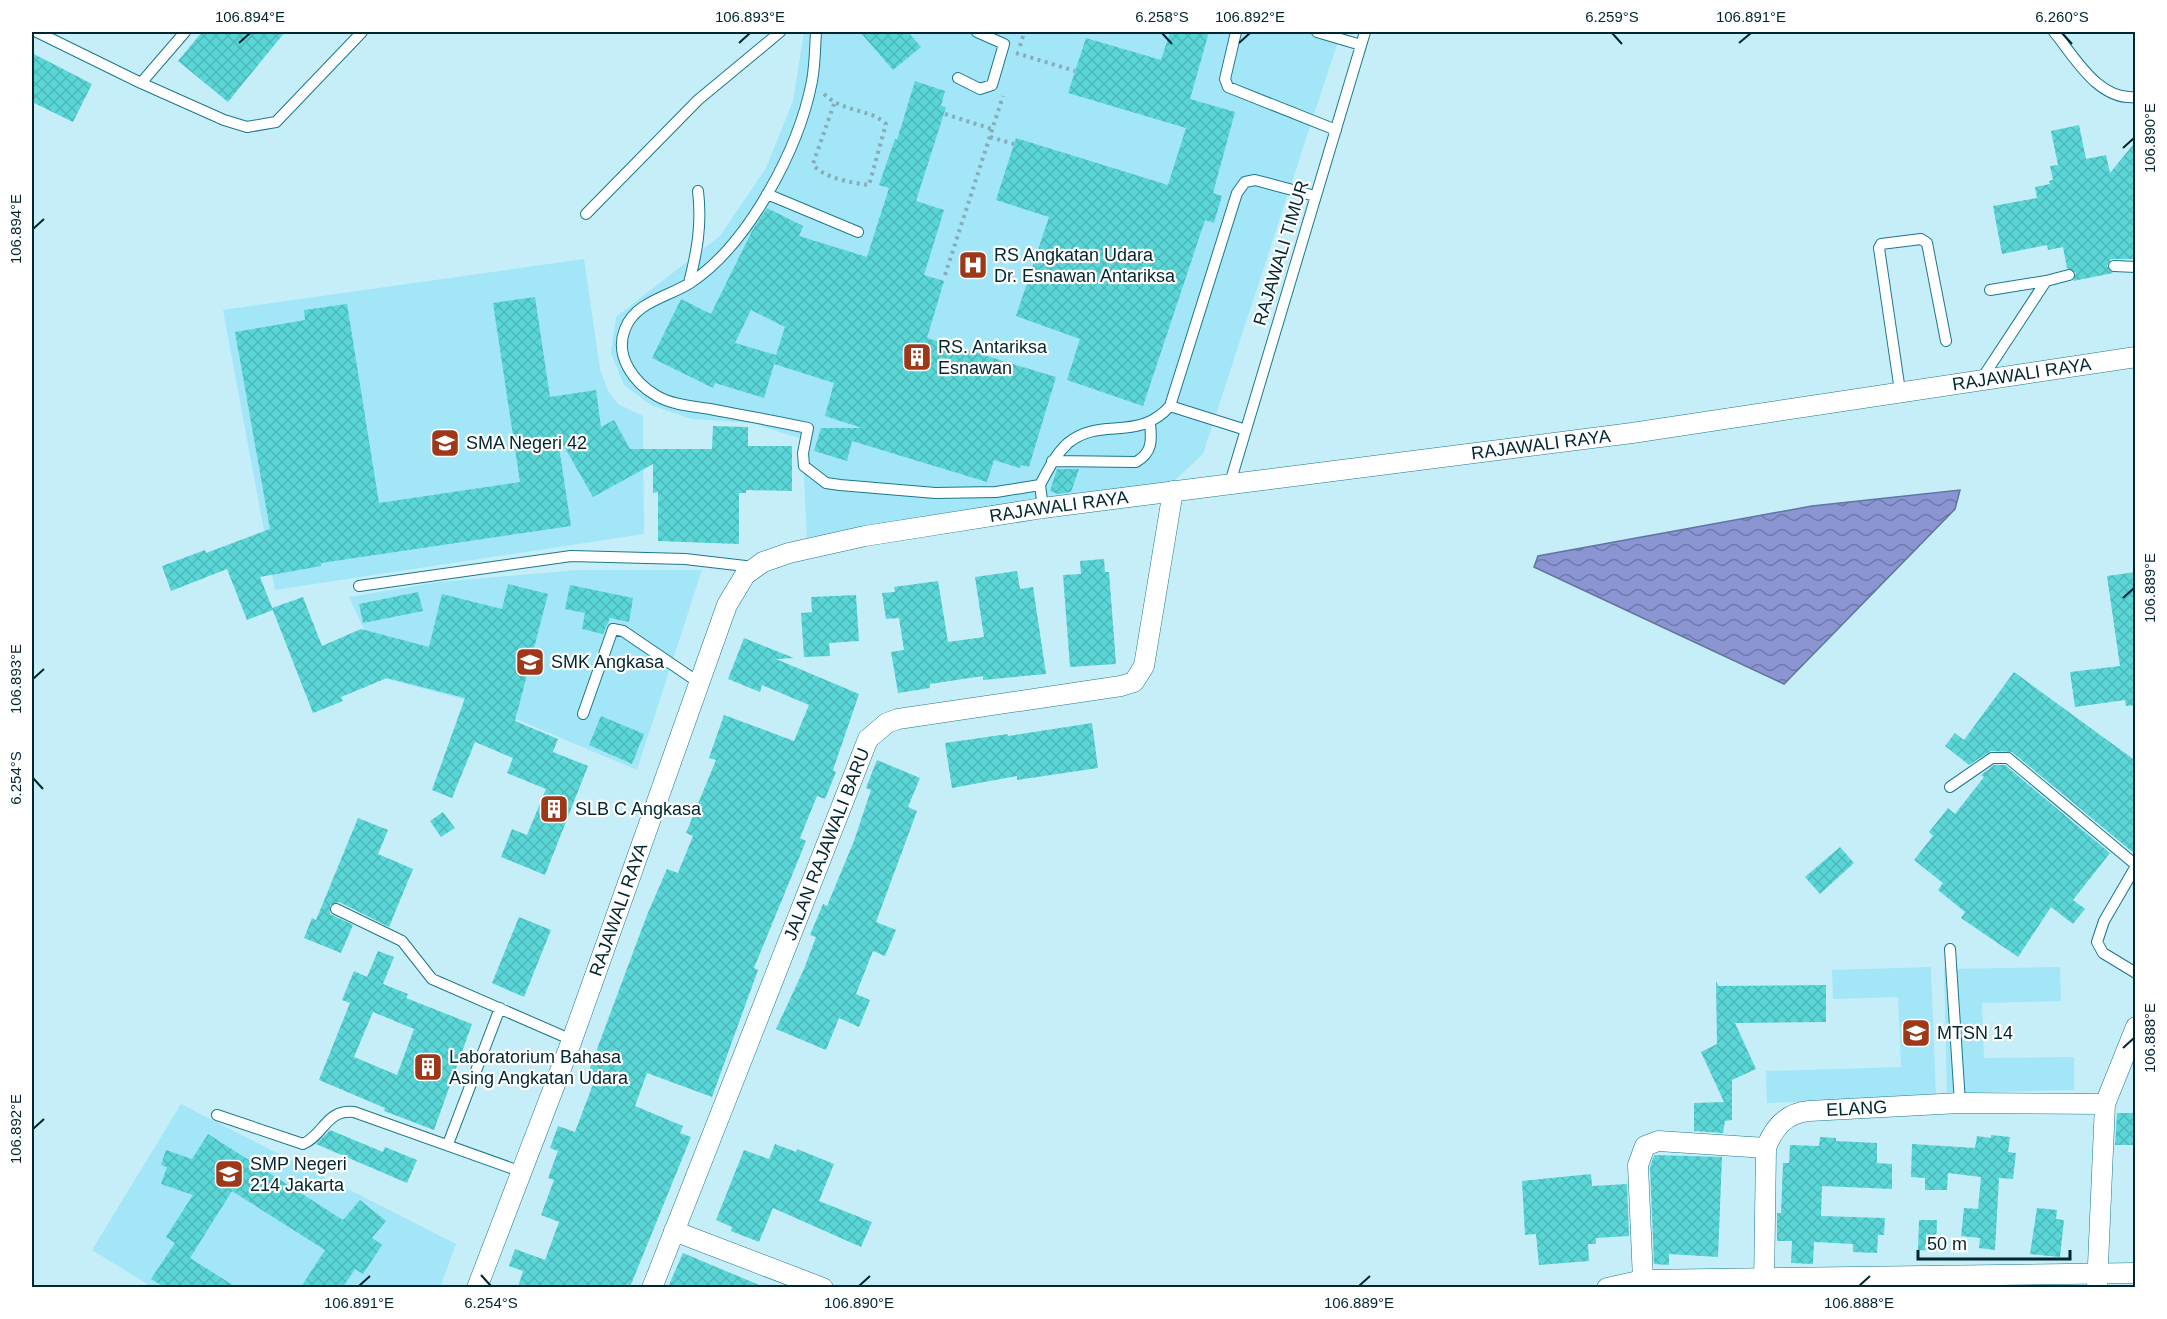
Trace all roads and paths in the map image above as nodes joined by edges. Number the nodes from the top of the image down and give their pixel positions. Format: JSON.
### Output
{"nodes":[{"id":1,"x":37,"y":32,"type":"edge"},
{"id":2,"x":185,"y":32,"type":"edge"},
{"id":3,"x":363,"y":32,"type":"edge"},
{"id":4,"x":780,"y":32,"type":"edge"},
{"id":5,"x":816,"y":32,"type":"edge"},
{"id":6,"x":977,"y":32,"type":"edge"},
{"id":7,"x":1236,"y":32,"type":"edge"},
{"id":8,"x":1317,"y":32,"type":"edge"},
{"id":9,"x":1365,"y":32,"type":"edge"},
{"id":10,"x":2054,"y":32,"type":"edge"},
{"id":11,"x":1023,"y":36,"type":"dead end"},
{"id":12,"x":1361,"y":45,"type":"junction"},
{"id":13,"x":1004,"y":47,"type":"junction"},
{"id":14,"x":1018,"y":54,"type":"junction"},
{"id":15,"x":1014,"y":64,"type":"dead end"},
{"id":16,"x":1076,"y":71,"type":"dead end"},
{"id":17,"x":958,"y":78,"type":"dead end"},
{"id":18,"x":812,"y":81,"type":"junction"},
{"id":19,"x":141,"y":83,"type":"junction"},
{"id":20,"x":1007,"y":86,"type":"dead end"},
{"id":21,"x":2136,"y":97,"type":"edge"},
{"id":22,"x":834,"y":104,"type":"junction"},
{"id":23,"x":945,"y":114,"type":"dead end"},
{"id":24,"x":992,"y":129,"type":"junction"},
{"id":25,"x":1335,"y":130,"type":"junction"},
{"id":26,"x":990,"y":137,"type":"junction"},
{"id":27,"x":1014,"y":144,"type":"dead end"},
{"id":28,"x":698,"y":191,"type":"dead end"},
{"id":29,"x":767,"y":194,"type":"junction"},
{"id":30,"x":1316,"y":196,"type":"junction"},
{"id":31,"x":586,"y":214,"type":"dead end"},
{"id":32,"x":858,"y":232,"type":"dead end"},
{"id":33,"x":2114,"y":266,"type":"dead end"},
{"id":34,"x":2136,"y":267,"type":"edge"},
{"id":35,"x":2069,"y":274,"type":"dead end"},
{"id":36,"x":945,"y":275,"type":"dead end"},
{"id":37,"x":2046,"y":281,"type":"junction"},
{"id":38,"x":689,"y":284,"type":"junction"},
{"id":39,"x":1990,"y":290,"type":"dead end"},
{"id":40,"x":1946,"y":340,"type":"dead end"},
{"id":41,"x":2136,"y":357,"type":"edge"},
{"id":42,"x":1981,"y":380,"type":"junction"},
{"id":43,"x":1900,"y":391,"type":"junction"},
{"id":44,"x":1170,"y":406,"type":"junction"},
{"id":45,"x":1150,"y":424,"type":"junction"},
{"id":46,"x":1246,"y":430,"type":"junction"},
{"id":47,"x":1052,"y":461,"type":"junction"},
{"id":48,"x":1230,"y":483,"type":"junction"},
{"id":49,"x":1040,"y":485,"type":"junction"},
{"id":50,"x":1173,"y":491,"type":"junction"},
{"id":51,"x":1043,"y":508,"type":"junction"},
{"id":52,"x":754,"y":567,"type":"junction"},
{"id":53,"x":359,"y":586,"type":"dead end"},
{"id":54,"x":701,"y":684,"type":"junction"},
{"id":55,"x":583,"y":714,"type":"dead end"},
{"id":56,"x":1950,"y":787,"type":"dead end"},
{"id":57,"x":2136,"y":866,"type":"edge"},
{"id":58,"x":336,"y":909,"type":"dead end"},
{"id":59,"x":1950,"y":949,"type":"dead end"},
{"id":60,"x":2136,"y":973,"type":"edge"},
{"id":61,"x":500,"y":1008,"type":"junction"},
{"id":62,"x":2136,"y":1027,"type":"edge"},
{"id":63,"x":572,"y":1040,"type":"junction"},
{"id":64,"x":1960,"y":1103,"type":"junction"},
{"id":65,"x":2105,"y":1104,"type":"junction"},
{"id":66,"x":217,"y":1115,"type":"dead end"},
{"id":67,"x":448,"y":1144,"type":"junction"},
{"id":68,"x":1766,"y":1148,"type":"junction"},
{"id":69,"x":522,"y":1172,"type":"junction"},
{"id":70,"x":674,"y":1231,"type":"junction"},
{"id":71,"x":2136,"y":1273,"type":"edge"},
{"id":72,"x":1643,"y":1280,"type":"junction"},
{"id":73,"x":2097,"y":1281,"type":"edge"},
{"id":74,"x":1764,"y":1282,"type":"edge"},
{"id":75,"x":477,"y":1287,"type":"edge"},
{"id":76,"x":652,"y":1287,"type":"edge"},
{"id":77,"x":823,"y":1287,"type":"edge"},
{"id":78,"x":1607,"y":1287,"type":"edge"}],
"edges":[{"from":1,"to":19,"type":"lane"},
{"from":2,"to":19,"type":"lane"},
{"from":3,"to":19,"type":"lane"},
{"from":4,"to":31,"type":"lane"},
{"from":5,"to":18,"type":"lane"},
{"from":6,"to":13,"type":"lane"},
{"from":7,"to":25,"type":"lane"},
{"from":8,"to":12,"type":"lane"},
{"from":9,"to":12,"type":"lane","name":"RAJAWALI TIMUR"},
{"from":10,"to":21,"type":"lane"},
{"from":11,"to":14,"type":"path"},
{"from":12,"to":25,"type":"lane","name":"RAJAWALI TIMUR"},
{"from":13,"to":14,"type":"path"},
{"from":13,"to":17,"type":"lane"},
{"from":14,"to":15,"type":"path"},
{"from":14,"to":16,"type":"path"},
{"from":18,"to":22,"type":"path"},
{"from":18,"to":29,"type":"lane"},
{"from":20,"to":24,"type":"path"},
{"from":22,"to":22,"type":"path"},
{"from":23,"to":24,"type":"path"},
{"from":24,"to":26,"type":"path"},
{"from":25,"to":30,"type":"lane","name":"RAJAWALI TIMUR"},
{"from":26,"to":27,"type":"path"},
{"from":26,"to":36,"type":"path"},
{"from":28,"to":38,"type":"lane"},
{"from":29,"to":32,"type":"lane"},
{"from":29,"to":38,"type":"lane"},
{"from":30,"to":44,"type":"lane"},
{"from":30,"to":46,"type":"lane","name":"RAJAWALI TIMUR"},
{"from":33,"to":34,"type":"lane"},
{"from":35,"to":37,"type":"lane"},
{"from":37,"to":39,"type":"lane"},
{"from":37,"to":42,"type":"lane"},
{"from":38,"to":49,"type":"lane"},
{"from":40,"to":43,"type":"lane"},
{"from":41,"to":42,"type":"street","name":"RAJAWALI RAYA"},
{"from":42,"to":43,"type":"street","name":"RAJAWALI RAYA"},
{"from":43,"to":48,"type":"street","name":"RAJAWALI RAYA"},
{"from":44,"to":45,"type":"lane"},
{"from":44,"to":46,"type":"lane"},
{"from":45,"to":47,"type":"lane"},
{"from":45,"to":47,"type":"lane"},
{"from":46,"to":48,"type":"lane","name":"RAJAWALI TIMUR"},
{"from":47,"to":49,"type":"lane"},
{"from":48,"to":50,"type":"street","name":"RAJAWALI RAYA"},
{"from":49,"to":51,"type":"lane"},
{"from":50,"to":51,"type":"street","name":"RAJAWALI RAYA"},
{"from":50,"to":70,"type":"street","name":"JALAN RAJAWALI BARU"},
{"from":51,"to":52,"type":"street","name":"RAJAWALI RAYA"},
{"from":52,"to":53,"type":"lane"},
{"from":52,"to":54,"type":"street","name":"RAJAWALI RAYA"},
{"from":54,"to":55,"type":"lane"},
{"from":54,"to":63,"type":"street","name":"RAJAWALI RAYA"},
{"from":56,"to":57,"type":"lane"},
{"from":57,"to":60,"type":"lane"},
{"from":58,"to":61,"type":"lane"},
{"from":59,"to":64,"type":"lane"},
{"from":61,"to":63,"type":"lane"},
{"from":61,"to":67,"type":"lane"},
{"from":62,"to":65,"type":"street"},
{"from":63,"to":69,"type":"street","name":"RAJAWALI RAYA"},
{"from":64,"to":65,"type":"street","name":"ELANG"},
{"from":64,"to":68,"type":"street","name":"ELANG"},
{"from":65,"to":73,"type":"street"},
{"from":66,"to":67,"type":"lane"},
{"from":67,"to":69,"type":"lane"},
{"from":68,"to":72,"type":"street"},
{"from":68,"to":74,"type":"street","name":"ELANG"},
{"from":69,"to":75,"type":"street","name":"RAJAWALI RAYA"},
{"from":70,"to":76,"type":"street","name":"JALAN RAJAWALI BARU"},
{"from":70,"to":77,"type":"street"},
{"from":71,"to":73,"type":"street"},
{"from":72,"to":74,"type":"street"},
{"from":72,"to":78,"type":"street"},
{"from":73,"to":74,"type":"street"}]}
